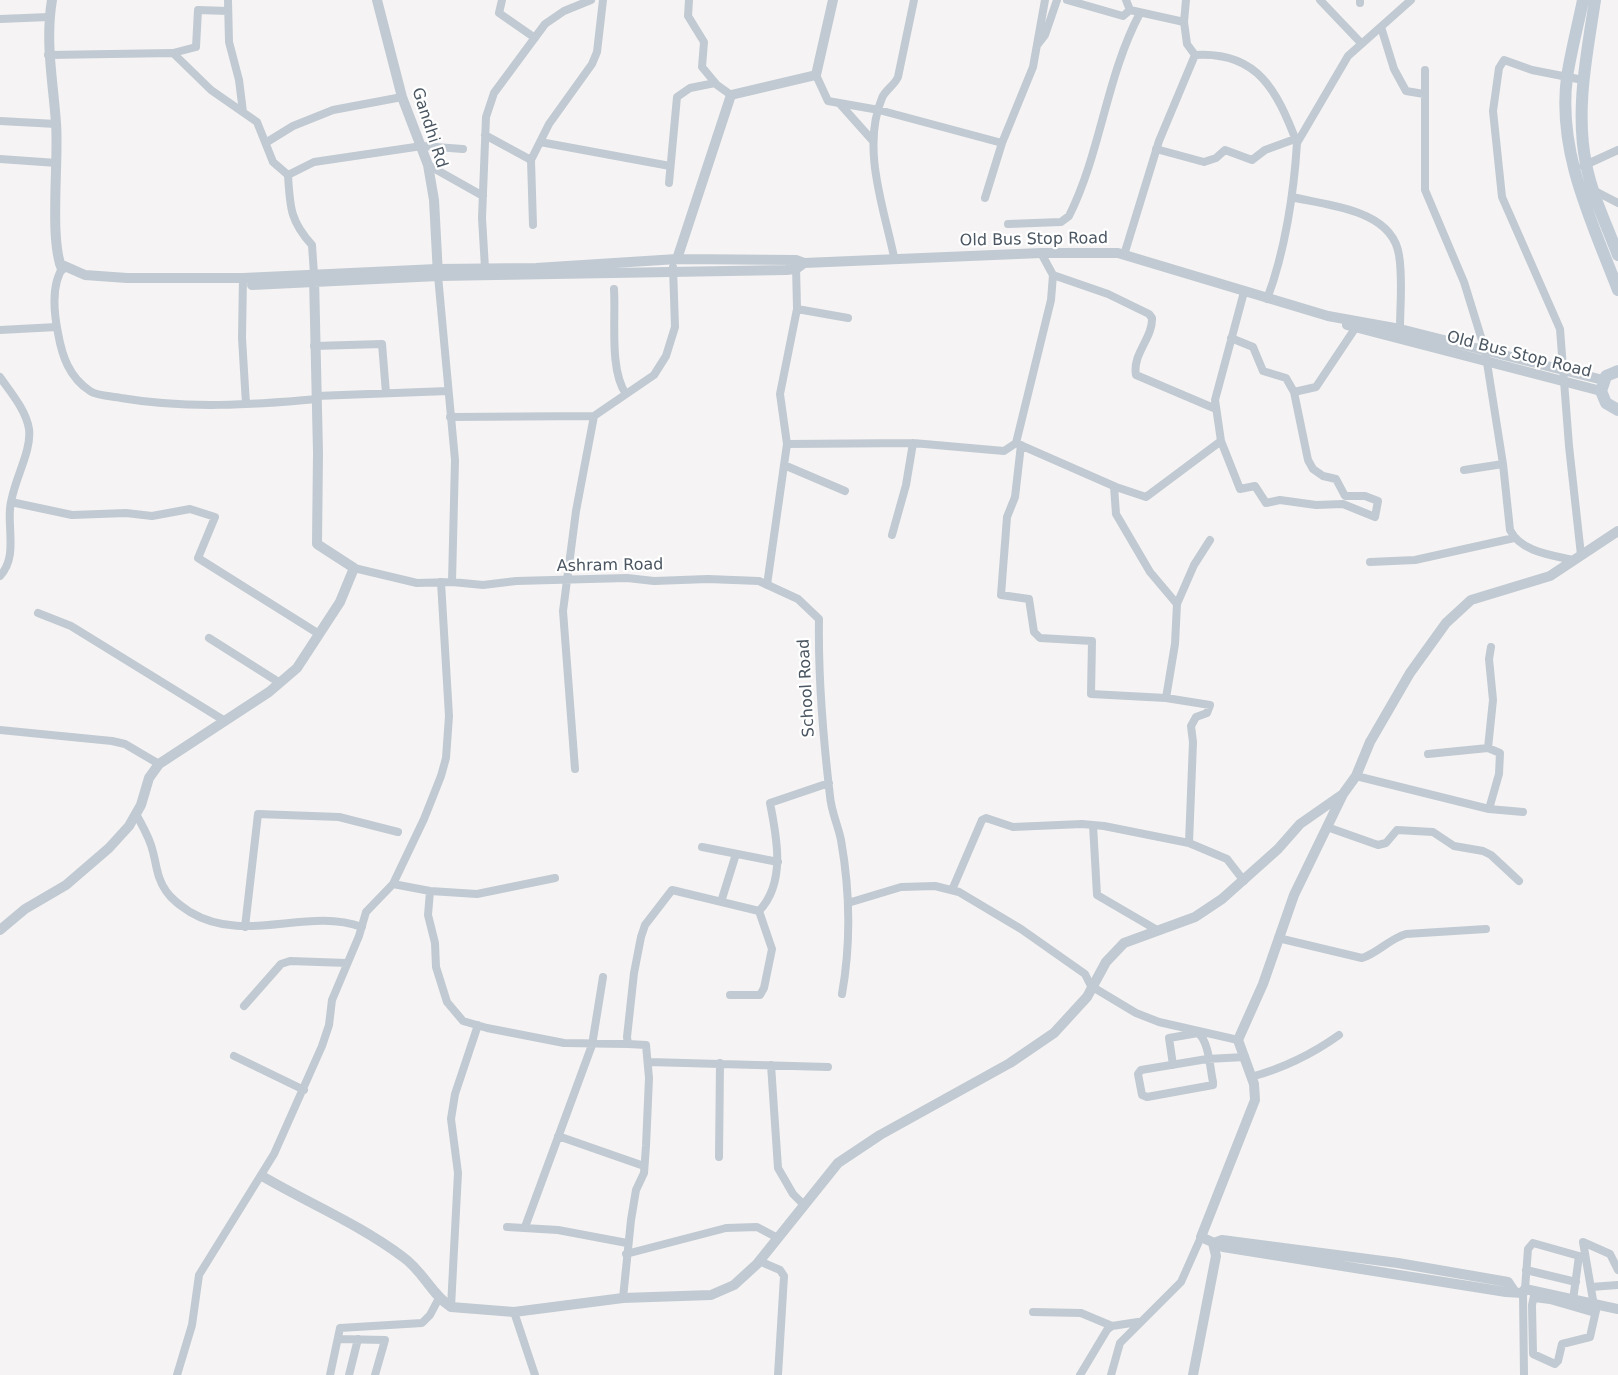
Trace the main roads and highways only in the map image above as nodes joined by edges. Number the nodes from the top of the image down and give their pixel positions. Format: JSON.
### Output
{"nodes":[{"id":1,"x":1584,"y":0,"type":"edge"},
{"id":2,"x":1595,"y":0,"type":"edge"},
{"id":3,"x":1580,"y":167,"type":"junction"},
{"id":4,"x":1618,"y":255,"type":"edge"},
{"id":5,"x":1618,"y":290,"type":"edge"},
{"id":6,"x":1618,"y":371,"type":"edge"},
{"id":7,"x":1618,"y":410,"type":"edge"}],
"edges":[{"from":1,"to":3,"type":"main road"},
{"from":2,"to":3,"type":"main road"},
{"from":3,"to":4,"type":"main road"},
{"from":3,"to":5,"type":"main road"},
{"from":6,"to":7,"type":"main road"}]}
